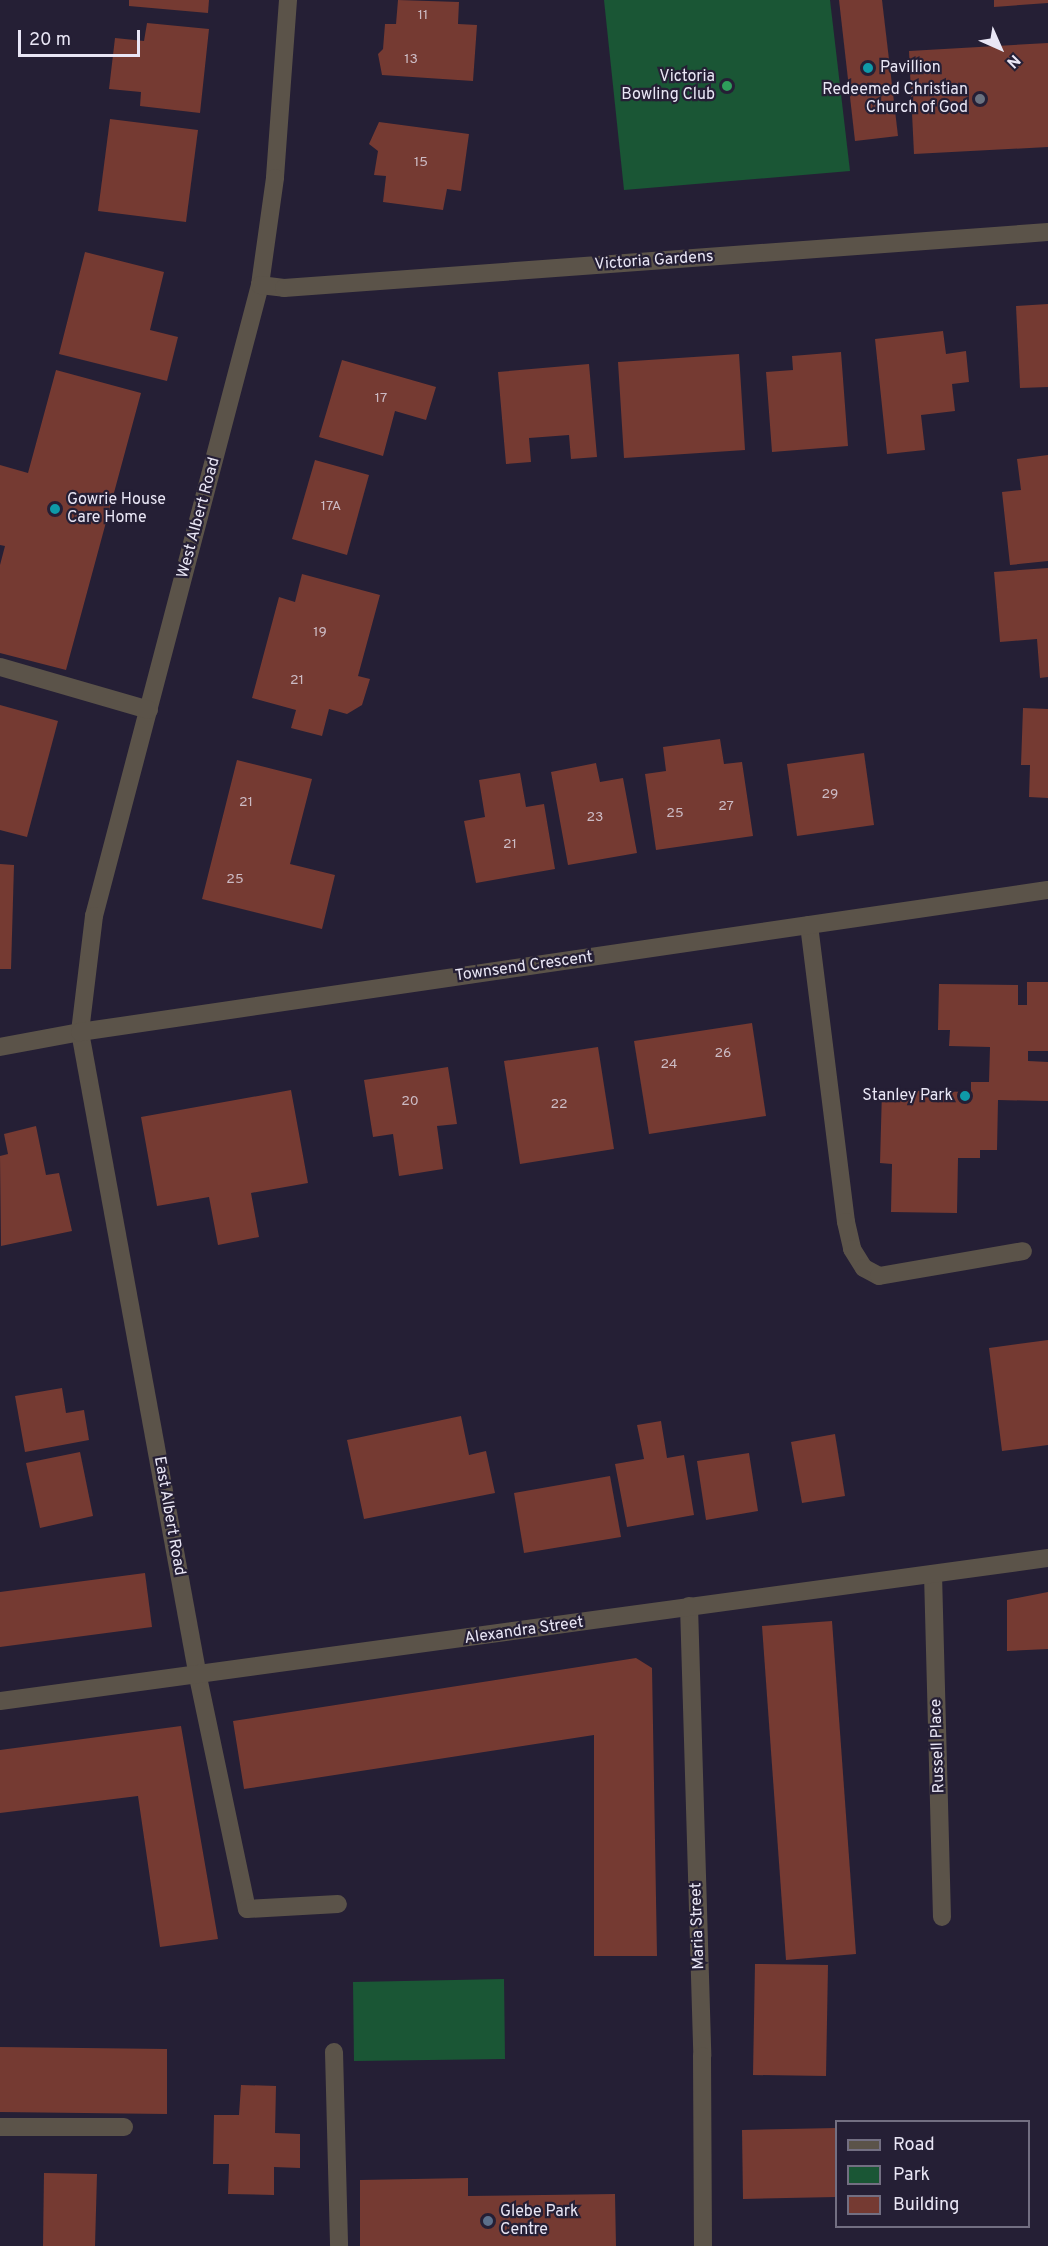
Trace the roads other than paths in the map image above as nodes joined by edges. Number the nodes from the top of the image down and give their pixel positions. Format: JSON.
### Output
{"nodes":[{"id":1,"x":288,"y":0,"type":"edge"},
{"id":2,"x":1048,"y":232,"type":"edge"},
{"id":3,"x":260,"y":285,"type":"junction"},
{"id":4,"x":0,"y":667,"type":"edge"},
{"id":5,"x":149,"y":710,"type":"junction"},
{"id":6,"x":1048,"y":891,"type":"edge"},
{"id":7,"x":809,"y":925,"type":"junction"},
{"id":8,"x":80,"y":1032,"type":"junction"},
{"id":9,"x":0,"y":1047,"type":"edge"},
{"id":10,"x":1023,"y":1251,"type":"dead end"},
{"id":11,"x":1048,"y":1558,"type":"edge"},
{"id":12,"x":933,"y":1574,"type":"junction"},
{"id":13,"x":689,"y":1606,"type":"junction"},
{"id":14,"x":198,"y":1677,"type":"junction"},
{"id":15,"x":0,"y":1701,"type":"edge"},
{"id":16,"x":338,"y":1904,"type":"dead end"},
{"id":17,"x":942,"y":1917,"type":"dead end"},
{"id":18,"x":334,"y":2052,"type":"dead end"},
{"id":19,"x":0,"y":2127,"type":"edge"},
{"id":20,"x":124,"y":2127,"type":"dead end"},
{"id":21,"x":339,"y":2246,"type":"edge"},
{"id":22,"x":703,"y":2246,"type":"edge"}],
"edges":[{"from":1,"to":3,"type":"street","name":"West Albert Road"},
{"from":2,"to":3,"type":"street","name":"Victoria Gardens"},
{"from":3,"to":5,"type":"street","name":"West Albert Road"},
{"from":4,"to":5,"type":"street"},
{"from":5,"to":8,"type":"street","name":"West Albert Road"},
{"from":6,"to":7,"type":"street","name":"Townsend Crescent"},
{"from":7,"to":8,"type":"street","name":"Townsend Crescent"},
{"from":7,"to":10,"type":"street"},
{"from":8,"to":9,"type":"street","name":"Townsend Crescent"},
{"from":8,"to":14,"type":"street","name":"East Albert Road"},
{"from":11,"to":12,"type":"street","name":"Alexandra Street"},
{"from":12,"to":13,"type":"street","name":"Alexandra Street"},
{"from":12,"to":17,"type":"street","name":"Russell Place"},
{"from":13,"to":14,"type":"street","name":"Alexandra Street"},
{"from":13,"to":22,"type":"street","name":"Maria Street"},
{"from":14,"to":15,"type":"street","name":"Alexandra Street"},
{"from":14,"to":16,"type":"street","name":"East Albert Road"},
{"from":18,"to":21,"type":"street"},
{"from":19,"to":20,"type":"street"}]}
